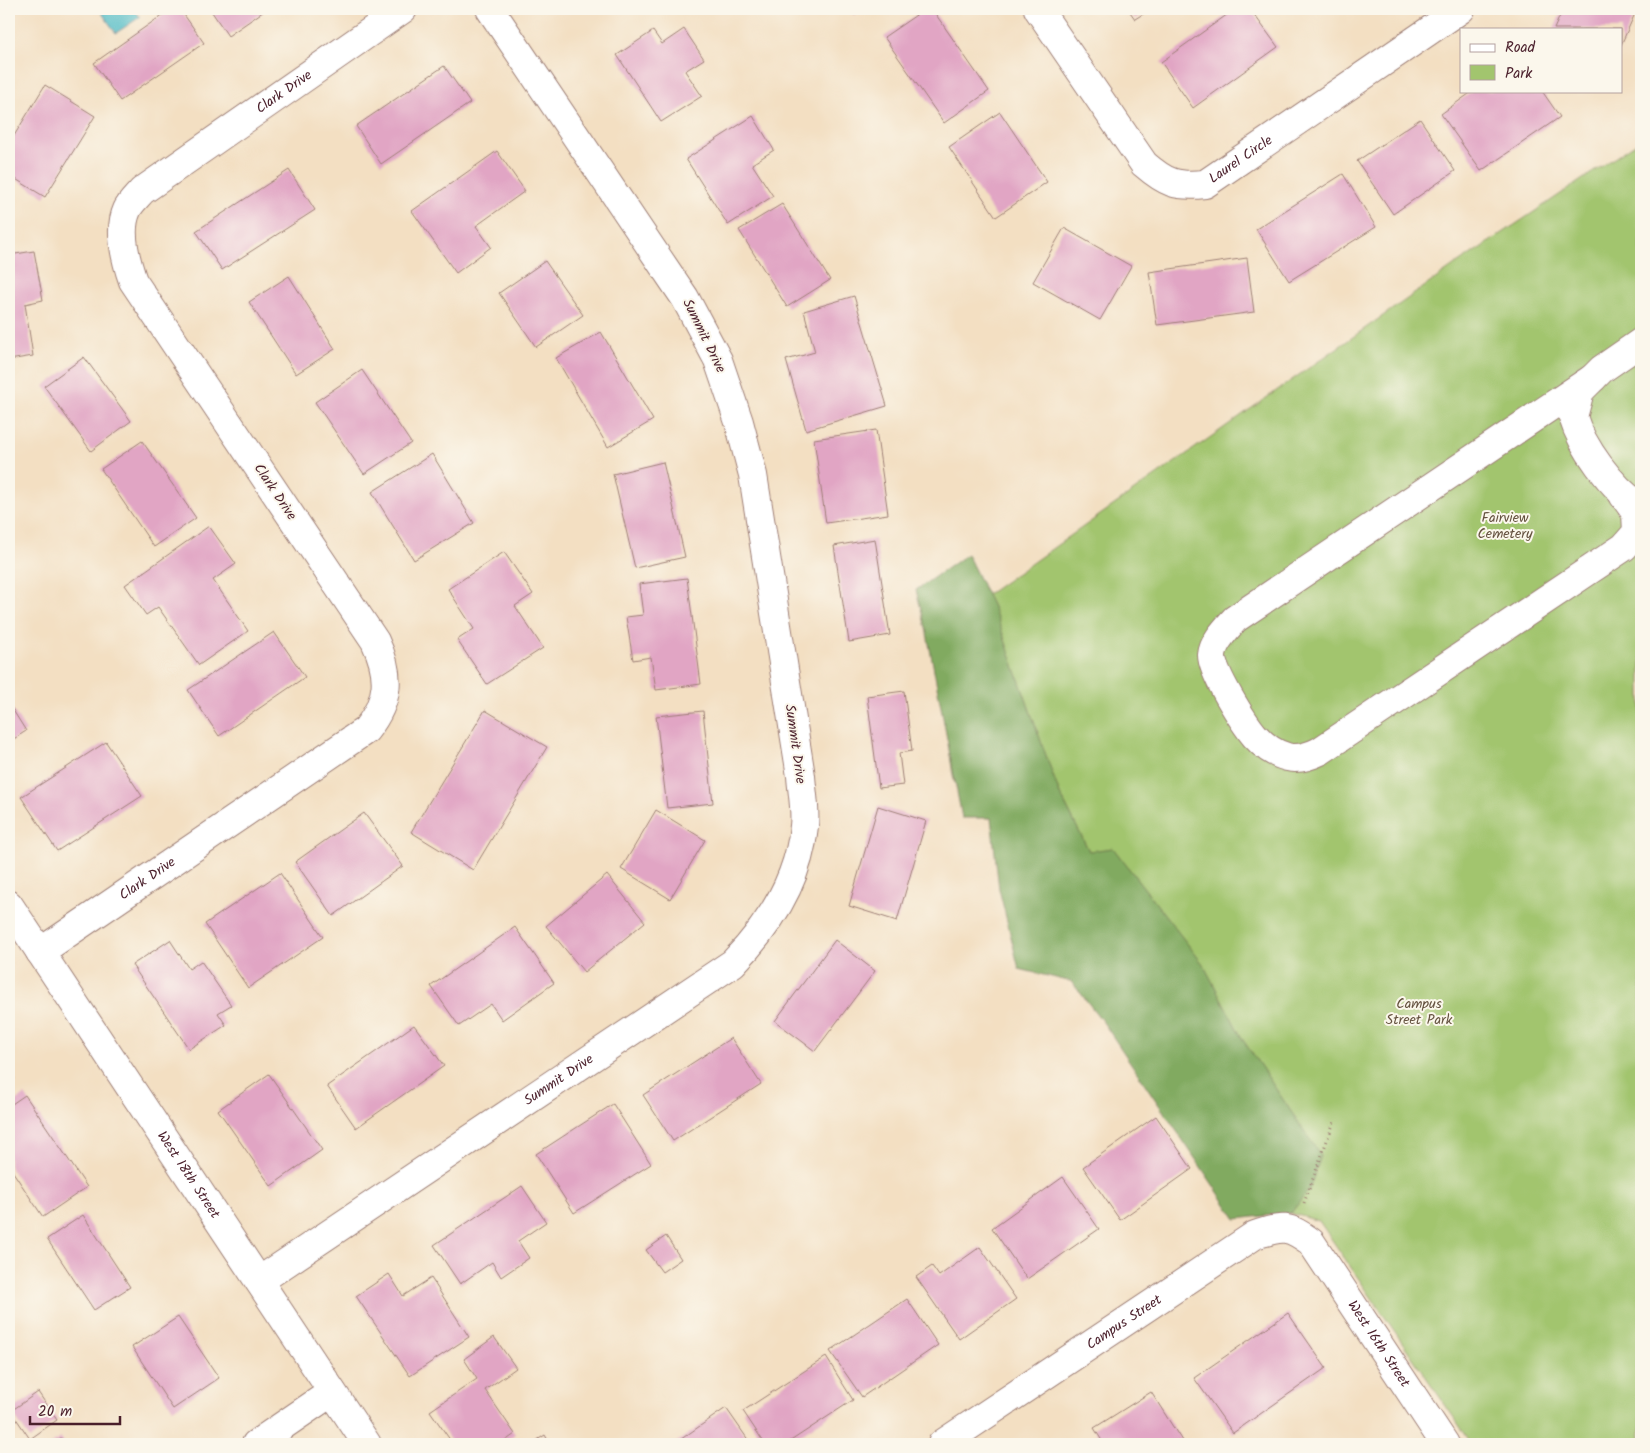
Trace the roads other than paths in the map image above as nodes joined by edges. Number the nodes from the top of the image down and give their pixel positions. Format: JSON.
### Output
{"nodes":[{"id":1,"x":403,"y":9,"type":"edge"},
{"id":2,"x":490,"y":9,"type":"edge"},
{"id":3,"x":1038,"y":9,"type":"edge"},
{"id":4,"x":1461,"y":9,"type":"edge"},
{"id":5,"x":1641,"y":342,"type":"edge"},
{"id":6,"x":1593,"y":378,"type":"junction"},
{"id":7,"x":1531,"y":420,"type":"junction"},
{"id":8,"x":1576,"y":427,"type":"junction"},
{"id":9,"x":1636,"y":516,"type":"edge"},
{"id":10,"x":9,"y":906,"type":"edge"},
{"id":11,"x":40,"y":952,"type":"junction"},
{"id":12,"x":1303,"y":1236,"type":"joint"},
{"id":13,"x":258,"y":1281,"type":"junction"},
{"id":14,"x":332,"y":1392,"type":"junction"},
{"id":15,"x":256,"y":1444,"type":"edge"},
{"id":16,"x":367,"y":1444,"type":"edge"},
{"id":17,"x":942,"y":1444,"type":"edge"},
{"id":18,"x":1446,"y":1444,"type":"edge"}],
"edges":[{"from":1,"to":11,"type":"street","name":"Clark Drive"},
{"from":2,"to":13,"type":"street","name":"Summit Drive"},
{"from":3,"to":4,"type":"street","name":"Laurel Circle"},
{"from":5,"to":6,"type":"street"},
{"from":6,"to":7,"type":"street"},
{"from":6,"to":8,"type":"street"},
{"from":7,"to":8,"type":"street"},
{"from":7,"to":9,"type":"street"},
{"from":8,"to":9,"type":"street"},
{"from":10,"to":11,"type":"street","name":"West 18th Street"},
{"from":11,"to":13,"type":"street","name":"West 18th Street"},
{"from":12,"to":17,"type":"street","name":"Campus Street"},
{"from":12,"to":18,"type":"street","name":"West 16th Street"},
{"from":13,"to":14,"type":"street","name":"West 18th Street"},
{"from":14,"to":15,"type":"street"},
{"from":14,"to":16,"type":"street","name":"West 18th Street"}]}
